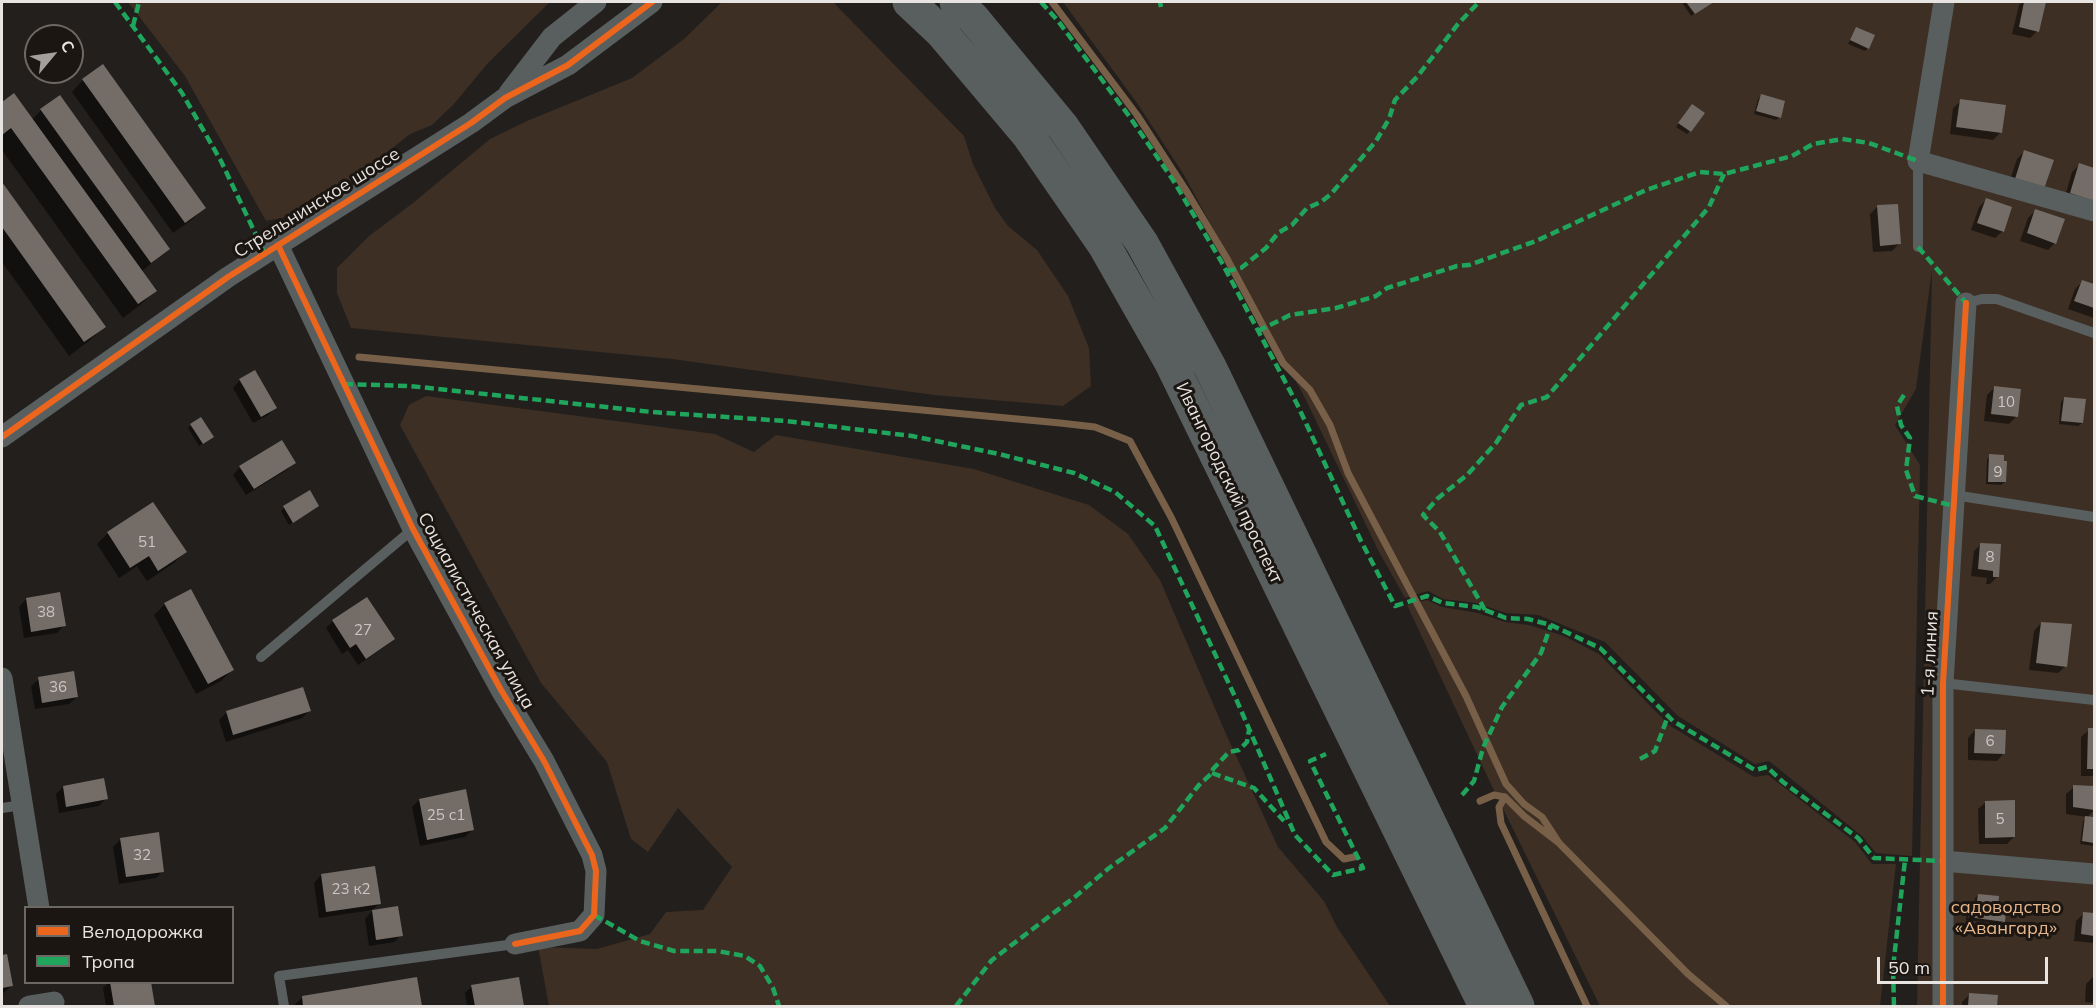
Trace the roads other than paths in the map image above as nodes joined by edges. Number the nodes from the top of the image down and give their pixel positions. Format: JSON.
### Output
{"nodes":[{"id":1,"x":596,"y":2,"type":"edge"},
{"id":2,"x":652,"y":2,"type":"edge"},
{"id":3,"x":909,"y":2,"type":"edge"},
{"id":4,"x":956,"y":2,"type":"edge"},
{"id":5,"x":1944,"y":2,"type":"edge"},
{"id":6,"x":505,"y":98,"type":"junction"},
{"id":7,"x":1918,"y":161,"type":"junction"},
{"id":8,"x":2094,"y":211,"type":"edge"},
{"id":9,"x":278,"y":245,"type":"junction"},
{"id":10,"x":1918,"y":247,"type":"dead end"},
{"id":11,"x":1966,"y":303,"type":"joint"},
{"id":12,"x":2094,"y":333,"type":"edge"},
{"id":13,"x":2,"y":437,"type":"edge"},
{"id":14,"x":1954,"y":495,"type":"junction"},
{"id":15,"x":2094,"y":517,"type":"edge"},
{"id":16,"x":413,"y":529,"type":"junction"},
{"id":17,"x":261,"y":657,"type":"dead end"},
{"id":18,"x":2,"y":678,"type":"edge"},
{"id":19,"x":1942,"y":683,"type":"junction"},
{"id":20,"x":2094,"y":700,"type":"edge"},
{"id":21,"x":12,"y":806,"type":"edge"},
{"id":22,"x":1943,"y":861,"type":"junction"},
{"id":23,"x":2094,"y":874,"type":"edge"},
{"id":24,"x":38,"y":906,"type":"edge"},
{"id":25,"x":515,"y":944,"type":"joint"},
{"id":26,"x":53,"y":997,"type":"edge"},
{"id":27,"x":29,"y":1006,"type":"edge"},
{"id":28,"x":284,"y":1006,"type":"edge"},
{"id":29,"x":1485,"y":1006,"type":"edge"},
{"id":30,"x":1518,"y":1006,"type":"edge"},
{"id":31,"x":1943,"y":1006,"type":"edge"}],
"edges":[{"from":1,"to":6,"type":"street","name":"Стрельнинское шоссе"},
{"from":2,"to":6,"type":"street","name":"Стрельнинское шоссе"},
{"from":3,"to":29,"type":"highway","name":"Ивангородский проспект"},
{"from":4,"to":30,"type":"highway","name":"Ивангородский проспект"},
{"from":5,"to":7,"type":"street"},
{"from":6,"to":9,"type":"street","name":"Стрельнинское шоссе"},
{"from":7,"to":8,"type":"street"},
{"from":7,"to":10,"type":"lane"},
{"from":9,"to":13,"type":"street","name":"Стрельнинское шоссе"},
{"from":9,"to":16,"type":"street","name":"Социалистическая улица"},
{"from":11,"to":12,"type":"lane"},
{"from":11,"to":14,"type":"street","name":"1-я линия"},
{"from":14,"to":15,"type":"lane"},
{"from":14,"to":19,"type":"street","name":"1-я линия"},
{"from":16,"to":17,"type":"lane"},
{"from":16,"to":25,"type":"street","name":"Социалистическая улица"},
{"from":18,"to":21,"type":"street"},
{"from":19,"to":20,"type":"lane"},
{"from":19,"to":22,"type":"street","name":"1-я линия"},
{"from":21,"to":24,"type":"street"},
{"from":22,"to":23,"type":"street"},
{"from":22,"to":31,"type":"street","name":"1-я линия"},
{"from":25,"to":28,"type":"lane"},
{"from":26,"to":27,"type":"street"}]}
